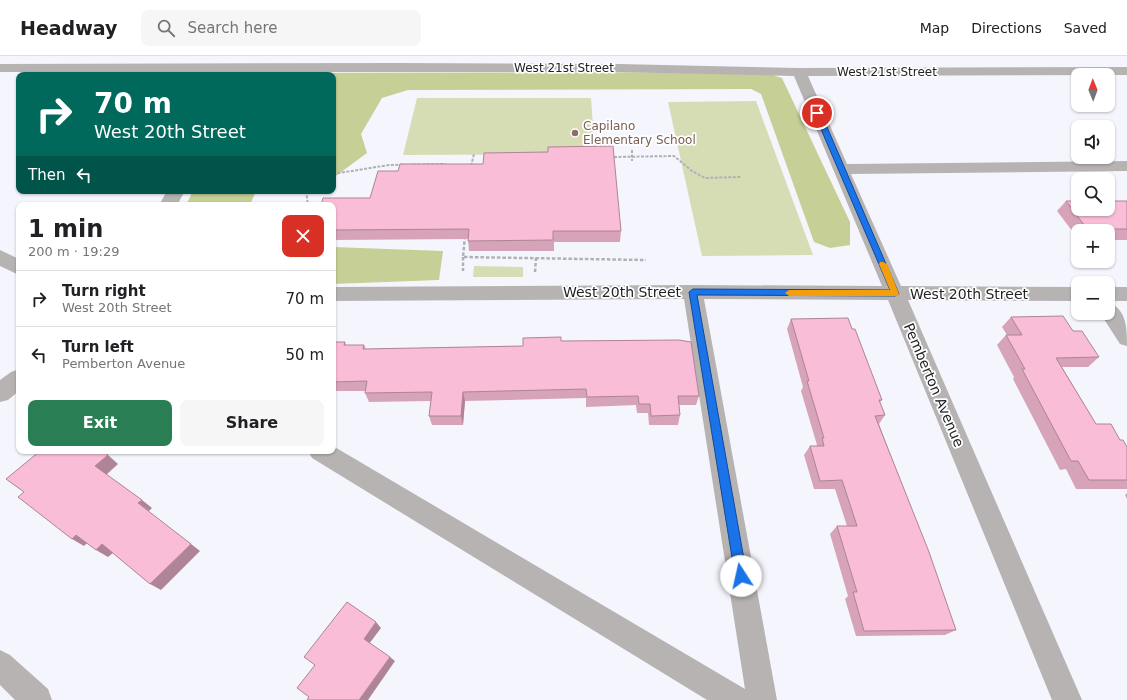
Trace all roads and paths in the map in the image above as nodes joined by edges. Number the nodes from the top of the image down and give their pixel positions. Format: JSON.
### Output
{"nodes":[{"id":1,"x":246,"y":66,"type":"edge"},
{"id":2,"x":0,"y":68,"type":"edge"},
{"id":3,"x":1127,"y":71,"type":"edge"},
{"id":4,"x":799,"y":72,"type":"junction"},
{"id":5,"x":632,"y":150,"type":"dead end"},
{"id":6,"x":474,"y":154,"type":"dead end"},
{"id":7,"x":632,"y":156,"type":"junction"},
{"id":8,"x":614,"y":157,"type":"edge"},
{"id":9,"x":632,"y":161,"type":"dead end"},
{"id":10,"x":450,"y":164,"type":"edge"},
{"id":11,"x":464,"y":165,"type":"edge"},
{"id":12,"x":472,"y":165,"type":"junction"},
{"id":13,"x":1127,"y":166,"type":"edge"},
{"id":14,"x":842,"y":169,"type":"junction"},
{"id":15,"x":470,"y":172,"type":"edge"},
{"id":16,"x":336,"y":173,"type":"edge"},
{"id":17,"x":741,"y":177,"type":"dead end"},
{"id":18,"x":466,"y":233,"type":"edge"},
{"id":19,"x":0,"y":257,"type":"edge"},
{"id":20,"x":463,"y":257,"type":"junction"},
{"id":21,"x":646,"y":260,"type":"dead end"},
{"id":22,"x":16,"y":266,"type":"edge"},
{"id":23,"x":463,"y":272,"type":"dead end"},
{"id":24,"x":693,"y":292,"type":"junction"},
{"id":25,"x":336,"y":294,"type":"edge"},
{"id":26,"x":895,"y":294,"type":"junction"},
{"id":27,"x":1071,"y":294,"type":"edge"},
{"id":28,"x":1115,"y":294,"type":"edge"},
{"id":29,"x":1127,"y":294,"type":"edge"},
{"id":30,"x":1115,"y":320,"type":"edge"},
{"id":31,"x":1127,"y":338,"type":"edge"},
{"id":32,"x":16,"y":380,"type":"edge"},
{"id":33,"x":0,"y":393,"type":"edge"},
{"id":34,"x":325,"y":454,"type":"edge"},
{"id":35,"x":0,"y":665,"type":"edge"},
{"id":36,"x":37,"y":700,"type":"edge"},
{"id":37,"x":734,"y":700,"type":"edge"},
{"id":38,"x":762,"y":700,"type":"edge"},
{"id":39,"x":1067,"y":700,"type":"edge"}],
"edges":[{"from":1,"to":2,"type":"street","name":"West 21st Street"},
{"from":1,"to":4,"type":"street","name":"West 21st Street"},
{"from":3,"to":4,"type":"street","name":"West 21st Street"},
{"from":4,"to":14,"type":"street","name":"Pemberton Avenue"},
{"from":5,"to":7,"type":"path"},
{"from":6,"to":12,"type":"path"},
{"from":7,"to":8,"type":"path"},
{"from":7,"to":9,"type":"path"},
{"from":7,"to":17,"type":"path"},
{"from":10,"to":16,"type":"path"},
{"from":11,"to":12,"type":"path"},
{"from":12,"to":15,"type":"path"},
{"from":13,"to":14,"type":"street"},
{"from":14,"to":26,"type":"street","name":"Pemberton Avenue"},
{"from":18,"to":20,"type":"path"},
{"from":19,"to":22,"type":"street"},
{"from":20,"to":21,"type":"path"},
{"from":20,"to":23,"type":"path"},
{"from":24,"to":25,"type":"street","name":"West 20th Street"},
{"from":24,"to":26,"type":"street","name":"West 20th Street"},
{"from":24,"to":38,"type":"street"},
{"from":26,"to":27,"type":"street","name":"West 20th Street"},
{"from":26,"to":39,"type":"street","name":"Pemberton Avenue"},
{"from":28,"to":29,"type":"street"},
{"from":30,"to":31,"type":"street"},
{"from":32,"to":33,"type":"street"},
{"from":34,"to":37,"type":"street"},
{"from":35,"to":36,"type":"street"}]}
